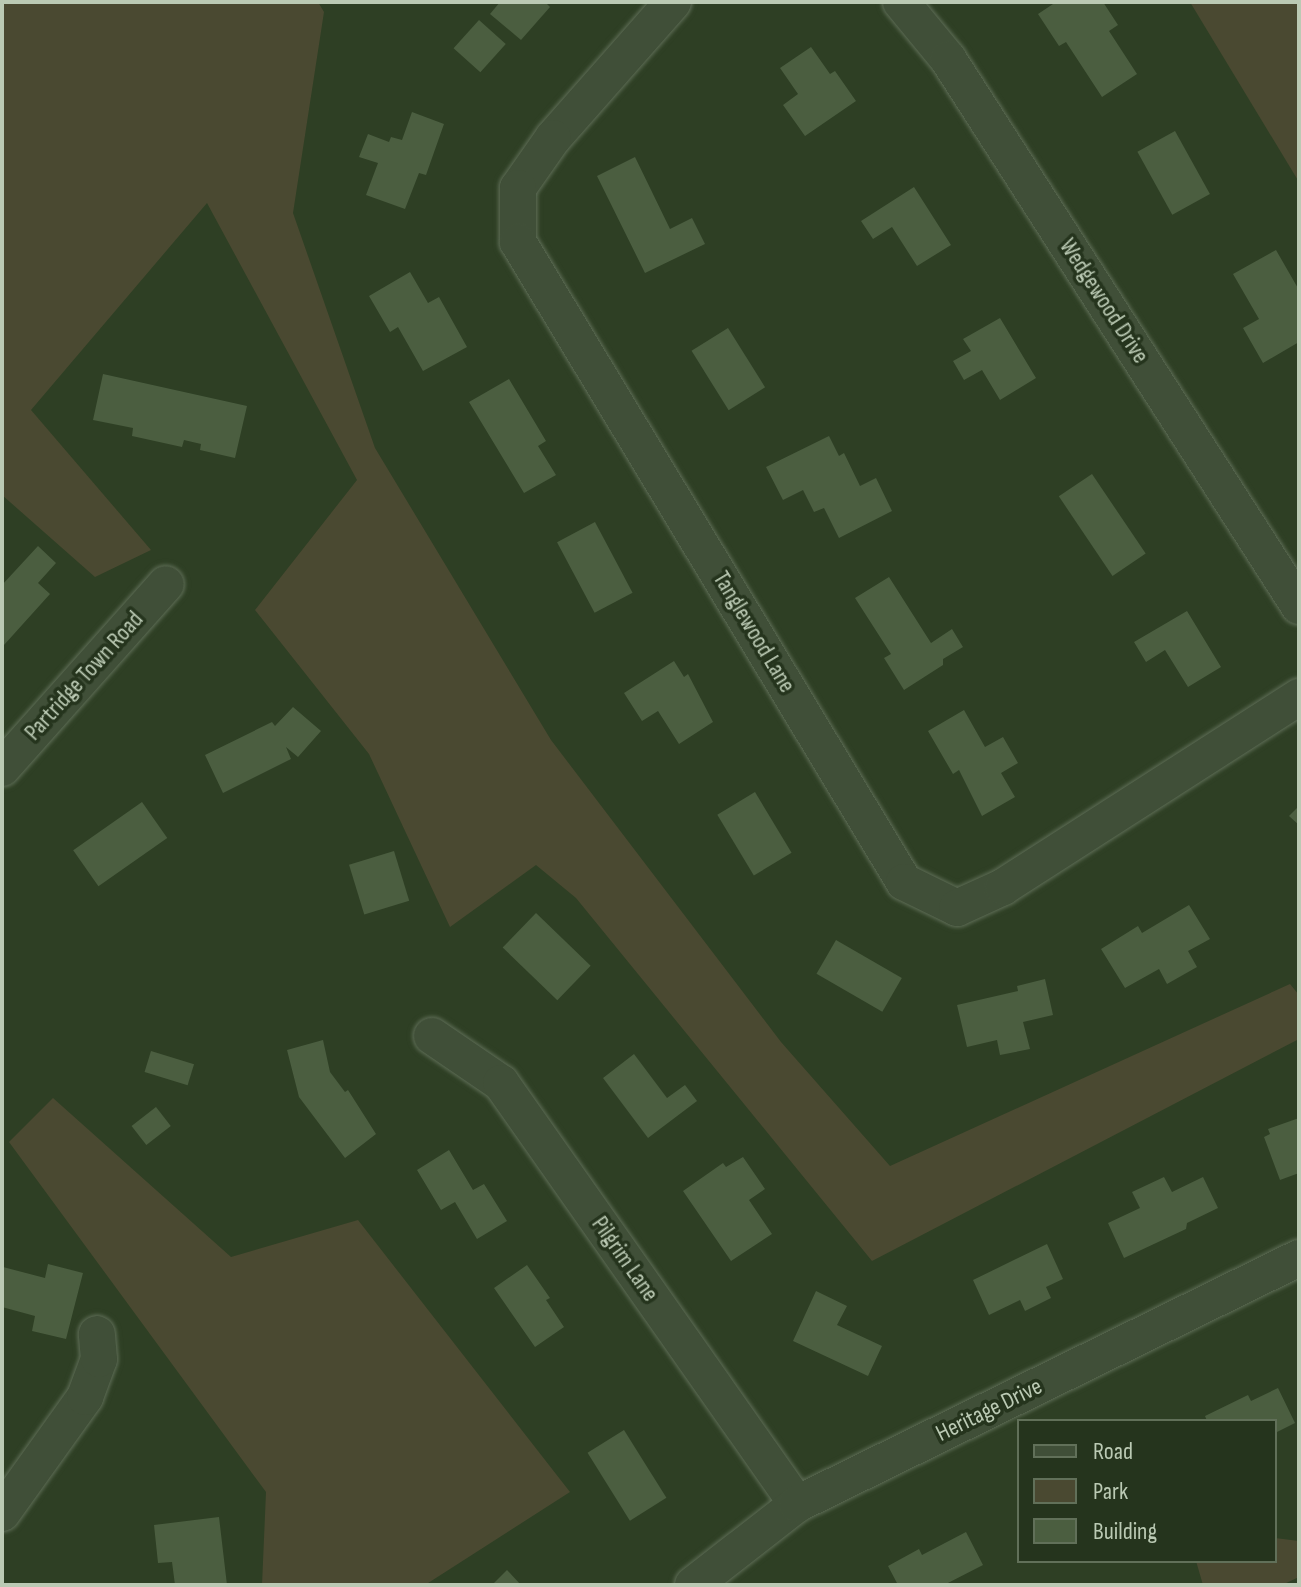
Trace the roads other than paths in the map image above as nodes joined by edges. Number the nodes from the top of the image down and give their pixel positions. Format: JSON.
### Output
{"nodes":[{"id":1,"x":673,"y":2,"type":"edge"},
{"id":2,"x":901,"y":2,"type":"edge"},
{"id":3,"x":166,"y":584,"type":"dead end"},
{"id":4,"x":1299,"y":606,"type":"edge"},
{"id":5,"x":1299,"y":697,"type":"edge"},
{"id":6,"x":2,"y":768,"type":"edge"},
{"id":7,"x":432,"y":1036,"type":"dead end"},
{"id":8,"x":1299,"y":1258,"type":"edge"},
{"id":9,"x":97,"y":1334,"type":"dead end"},
{"id":10,"x":797,"y":1504,"type":"junction"},
{"id":11,"x":2,"y":1513,"type":"edge"},
{"id":12,"x":693,"y":1585,"type":"edge"}],
"edges":[{"from":1,"to":5,"type":"street","name":"Tanglewood Lane"},
{"from":2,"to":4,"type":"street","name":"Wedgewood Drive"},
{"from":3,"to":6,"type":"street","name":"Partridge Town Road"},
{"from":7,"to":10,"type":"street","name":"Pilgrim Lane"},
{"from":8,"to":10,"type":"street","name":"Heritage Drive"},
{"from":9,"to":11,"type":"street"},
{"from":10,"to":12,"type":"street","name":"Heritage Drive"}]}
